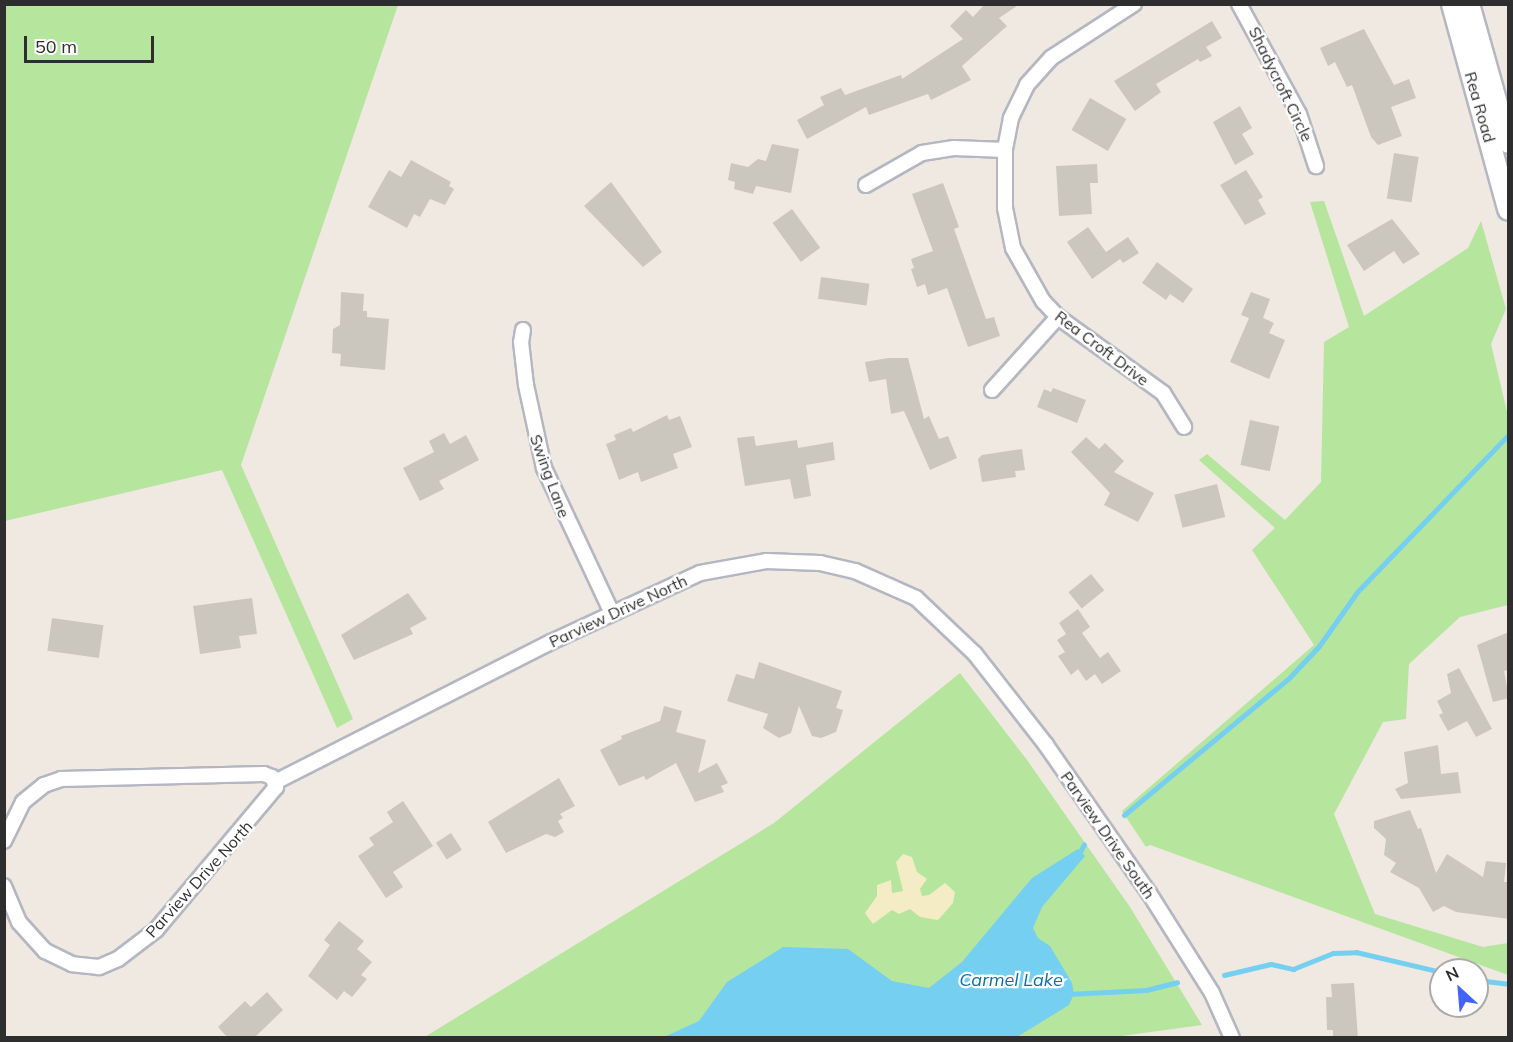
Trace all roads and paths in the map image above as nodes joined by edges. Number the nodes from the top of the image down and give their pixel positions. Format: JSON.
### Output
{"nodes":[{"id":1,"x":1134,"y":4,"type":"edge"},
{"id":2,"x":1239,"y":4,"type":"edge"},
{"id":3,"x":1452,"y":4,"type":"edge"},
{"id":4,"x":1469,"y":4,"type":"edge"},
{"id":5,"x":1509,"y":143,"type":"edge"},
{"id":6,"x":1005,"y":150,"type":"junction"},
{"id":7,"x":1316,"y":166,"type":"dead end"},
{"id":8,"x":866,"y":185,"type":"dead end"},
{"id":9,"x":1509,"y":209,"type":"edge"},
{"id":10,"x":1058,"y":317,"type":"junction"},
{"id":11,"x":523,"y":330,"type":"dead end"},
{"id":12,"x":992,"y":390,"type":"dead end"},
{"id":13,"x":1184,"y":427,"type":"dead end"},
{"id":14,"x":612,"y":613,"type":"junction"},
{"id":15,"x":965,"y":644,"type":"joint"},
{"id":16,"x":273,"y":779,"type":"junction"},
{"id":17,"x":4,"y":841,"type":"edge"},
{"id":18,"x":4,"y":886,"type":"edge"},
{"id":19,"x":1232,"y":1038,"type":"edge"}],
"edges":[{"from":1,"to":6,"type":"street","name":"Rea Croft Drive"},
{"from":2,"to":7,"type":"street","name":"Shadycroft Circle"},
{"from":3,"to":9,"type":"main road","name":"Rea Road"},
{"from":4,"to":5,"type":"main road","name":"Rea Road"},
{"from":6,"to":8,"type":"street"},
{"from":6,"to":10,"type":"street","name":"Rea Croft Drive"},
{"from":10,"to":12,"type":"street"},
{"from":10,"to":13,"type":"street","name":"Rea Croft Drive"},
{"from":11,"to":14,"type":"street","name":"Swing Lane"},
{"from":14,"to":15,"type":"street","name":"Parview Drive North"},
{"from":14,"to":16,"type":"street","name":"Parview Drive North"},
{"from":15,"to":19,"type":"street","name":"Parview Drive South"},
{"from":16,"to":17,"type":"street","name":"Parview Drive North"},
{"from":16,"to":18,"type":"street","name":"Parview Drive North"}]}
